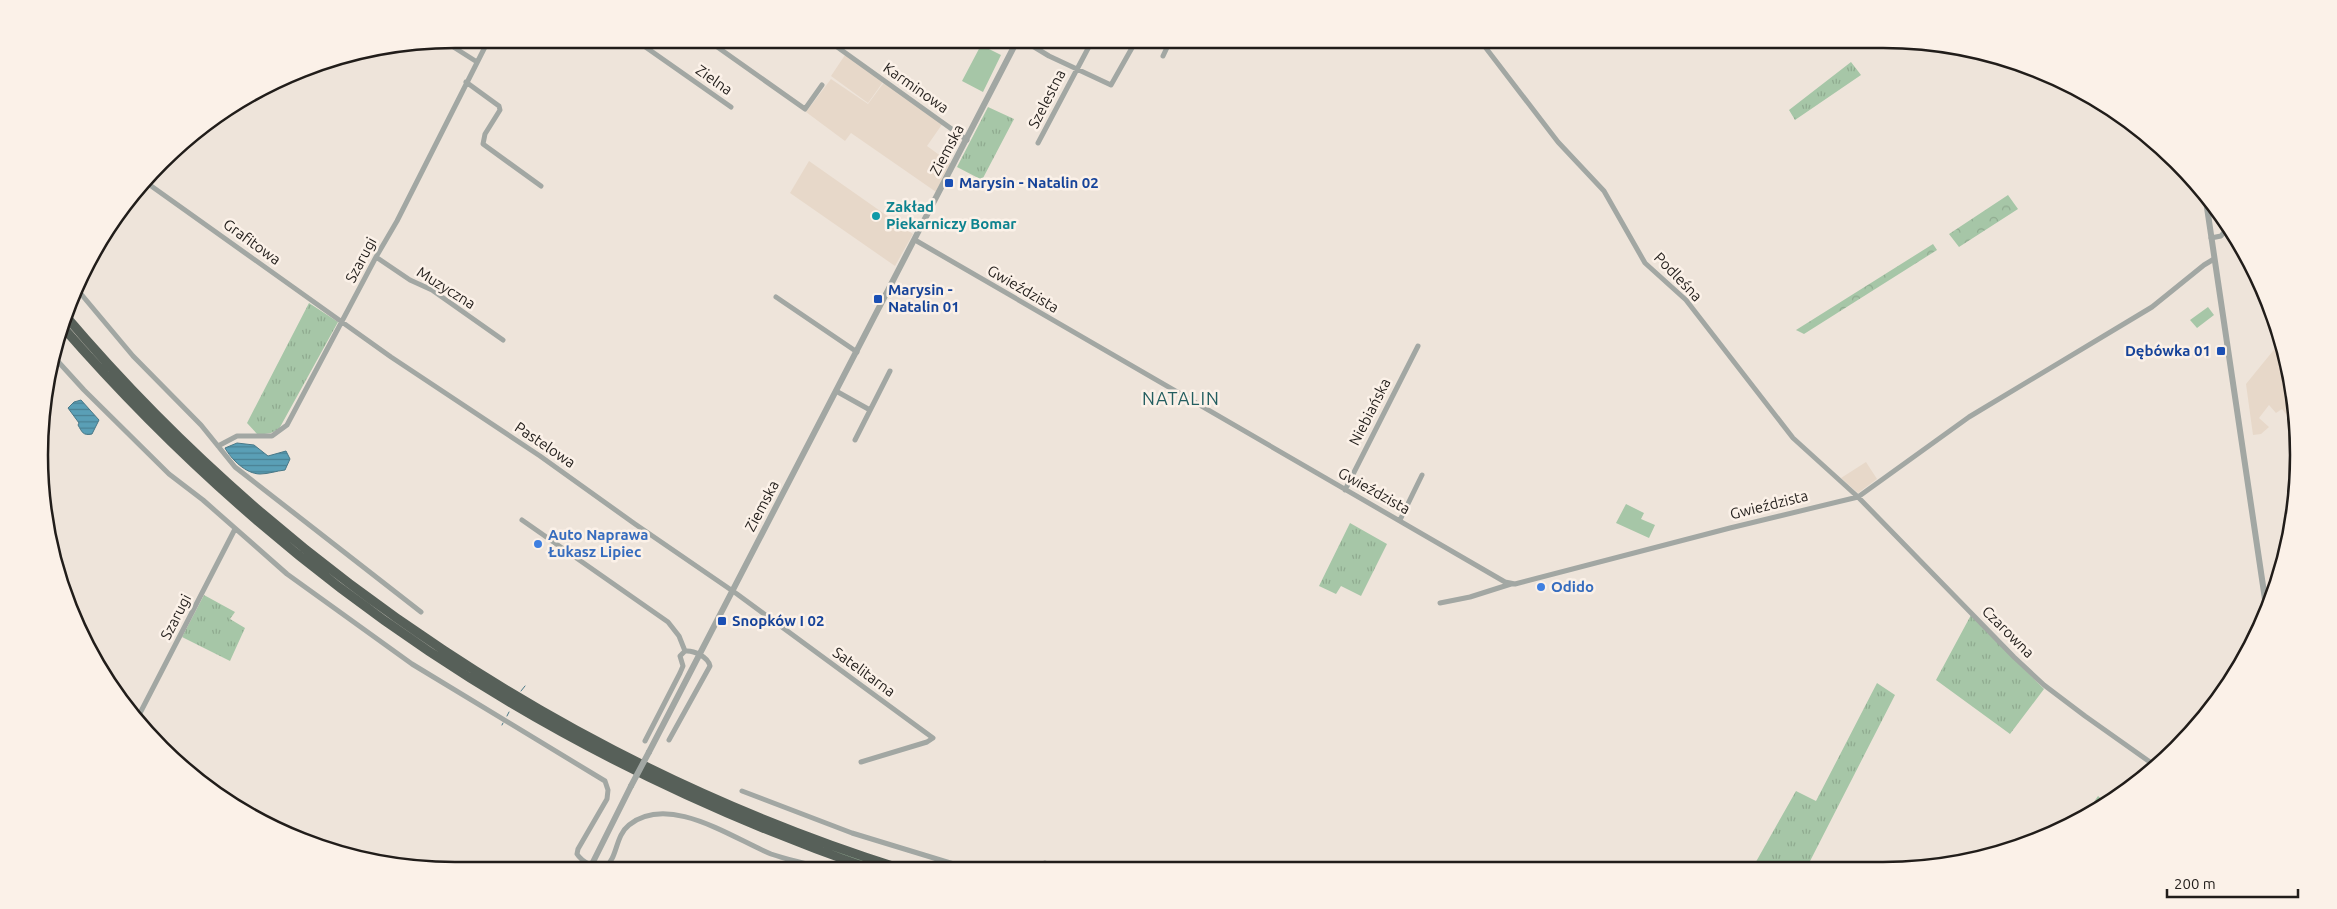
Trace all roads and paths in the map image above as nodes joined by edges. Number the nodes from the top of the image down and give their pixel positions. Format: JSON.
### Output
{"nodes":[{"id":1,"x":456,"y":48,"type":"edge"},
{"id":2,"x":484,"y":48,"type":"edge"},
{"id":3,"x":647,"y":48,"type":"edge"},
{"id":4,"x":719,"y":48,"type":"edge"},
{"id":5,"x":839,"y":48,"type":"edge"},
{"id":6,"x":1015,"y":48,"type":"edge"},
{"id":7,"x":1037,"y":48,"type":"edge"},
{"id":8,"x":1088,"y":48,"type":"edge"},
{"id":9,"x":1132,"y":48,"type":"edge"},
{"id":10,"x":1167,"y":48,"type":"edge"},
{"id":11,"x":1486,"y":48,"type":"edge"},
{"id":12,"x":1163,"y":56,"type":"dead end"},
{"id":13,"x":477,"y":62,"type":"junction"},
{"id":14,"x":1078,"y":68,"type":"junction"},
{"id":15,"x":466,"y":82,"type":"junction"},
{"id":16,"x":822,"y":85,"type":"dead end"},
{"id":17,"x":731,"y":107,"type":"dead end"},
{"id":18,"x":967,"y":140,"type":"junction"},
{"id":19,"x":1038,"y":143,"type":"dead end"},
{"id":20,"x":150,"y":184,"type":"edge"},
{"id":21,"x":541,"y":186,"type":"dead end"},
{"id":22,"x":2207,"y":210,"type":"edge"},
{"id":23,"x":2223,"y":232,"type":"edge"},
{"id":24,"x":2211,"y":238,"type":"junction"},
{"id":25,"x":915,"y":240,"type":"junction"},
{"id":26,"x":376,"y":257,"type":"junction"},
{"id":27,"x":2214,"y":260,"type":"junction"},
{"id":28,"x":80,"y":293,"type":"edge"},
{"id":29,"x":776,"y":297,"type":"dead end"},
{"id":30,"x":70,"y":321,"type":"edge"},
{"id":31,"x":342,"y":322,"type":"junction"},
{"id":32,"x":67,"y":331,"type":"edge"},
{"id":33,"x":503,"y":340,"type":"dead end"},
{"id":34,"x":1418,"y":346,"type":"dead end"},
{"id":35,"x":856,"y":352,"type":"junction"},
{"id":36,"x":58,"y":362,"type":"edge"},
{"id":37,"x":890,"y":371,"type":"dead end"},
{"id":38,"x":836,"y":392,"type":"junction"},
{"id":39,"x":870,"y":410,"type":"junction"},
{"id":40,"x":855,"y":440,"type":"dead end"},
{"id":41,"x":218,"y":446,"type":"junction"},
{"id":42,"x":1422,"y":476,"type":"dead end"},
{"id":43,"x":1345,"y":490,"type":"junction"},
{"id":44,"x":1858,"y":497,"type":"junction"},
{"id":45,"x":522,"y":520,"type":"dead end"},
{"id":46,"x":1400,"y":520,"type":"junction"},
{"id":47,"x":235,"y":529,"type":"junction"},
{"id":48,"x":1511,"y":584,"type":"junction"},
{"id":49,"x":732,"y":591,"type":"junction"},
{"id":50,"x":2264,"y":595,"type":"edge"},
{"id":51,"x":1440,"y":603,"type":"dead end"},
{"id":52,"x":421,"y":612,"type":"dead end"},
{"id":53,"x":685,"y":651,"type":"junction"},
{"id":54,"x":699,"y":655,"type":"junction"},
{"id":55,"x":140,"y":712,"type":"edge"},
{"id":56,"x":669,"y":740,"type":"dead end"},
{"id":57,"x":645,"y":741,"type":"dead end"},
{"id":58,"x":2149,"y":761,"type":"edge"},
{"id":59,"x":861,"y":762,"type":"dead end"},
{"id":60,"x":742,"y":791,"type":"dead end"},
{"id":61,"x":584,"y":862,"type":"edge"},
{"id":62,"x":593,"y":862,"type":"edge"},
{"id":63,"x":610,"y":862,"type":"edge"},
{"id":64,"x":798,"y":862,"type":"edge"},
{"id":65,"x":852,"y":862,"type":"edge"},
{"id":66,"x":882,"y":862,"type":"edge"},
{"id":67,"x":947,"y":862,"type":"edge"}],
"edges":[{"from":1,"to":13,"type":"street"},
{"from":2,"to":13,"type":"street","name":"Szarugi"},
{"from":3,"to":17,"type":"street","name":"Zielna"},
{"from":4,"to":16,"type":"street"},
{"from":5,"to":18,"type":"street","name":"Karminowa"},
{"from":6,"to":18,"type":"street","name":"Ziemska"},
{"from":7,"to":14,"type":"street"},
{"from":8,"to":14,"type":"street","name":"Szelestna"},
{"from":9,"to":14,"type":"street"},
{"from":10,"to":12,"type":"street"},
{"from":11,"to":44,"type":"street","name":"Podleśna"},
{"from":13,"to":15,"type":"street","name":"Szarugi"},
{"from":14,"to":19,"type":"street","name":"Szelestna"},
{"from":15,"to":21,"type":"street"},
{"from":15,"to":26,"type":"street","name":"Szarugi"},
{"from":18,"to":25,"type":"street","name":"Ziemska"},
{"from":20,"to":31,"type":"street","name":"Grafitowa"},
{"from":22,"to":24,"type":"street"},
{"from":23,"to":24,"type":"street"},
{"from":24,"to":27,"type":"street"},
{"from":25,"to":35,"type":"street","name":"Ziemska"},
{"from":25,"to":43,"type":"street","name":"Gwieździsta"},
{"from":26,"to":31,"type":"street","name":"Szarugi"},
{"from":26,"to":33,"type":"street","name":"Muzyczna"},
{"from":27,"to":44,"type":"street"},
{"from":27,"to":50,"type":"street"},
{"from":28,"to":41,"type":"street"},
{"from":29,"to":35,"type":"street"},
{"from":30,"to":66,"type":"highway"},
{"from":31,"to":41,"type":"street","name":"Szarugi"},
{"from":31,"to":49,"type":"street","name":"Pastelowa"},
{"from":32,"to":65,"type":"highway"},
{"from":34,"to":43,"type":"street","name":"Niebiańska"},
{"from":35,"to":38,"type":"street","name":"Ziemska"},
{"from":36,"to":47,"type":"street"},
{"from":37,"to":39,"type":"street"},
{"from":38,"to":39,"type":"street"},
{"from":38,"to":49,"type":"street","name":"Ziemska"},
{"from":39,"to":40,"type":"street"},
{"from":41,"to":52,"type":"street"},
{"from":42,"to":46,"type":"street"},
{"from":43,"to":46,"type":"street","name":"Gwieździsta"},
{"from":44,"to":48,"type":"street","name":"Gwieździsta"},
{"from":44,"to":58,"type":"street","name":"Czarowna"},
{"from":45,"to":53,"type":"street"},
{"from":46,"to":48,"type":"street","name":"Gwieździsta"},
{"from":47,"to":55,"type":"street","name":"Szarugi"},
{"from":47,"to":61,"type":"street"},
{"from":48,"to":51,"type":"street"},
{"from":49,"to":54,"type":"street","name":"Ziemska"},
{"from":49,"to":59,"type":"street","name":"Satelitarna"},
{"from":53,"to":54,"type":"street"},
{"from":53,"to":57,"type":"street"},
{"from":54,"to":56,"type":"street"},
{"from":54,"to":62,"type":"street","name":"Ziemska","bridge":true},
{"from":60,"to":67,"type":"street"},
{"from":63,"to":64,"type":"street"}]}
